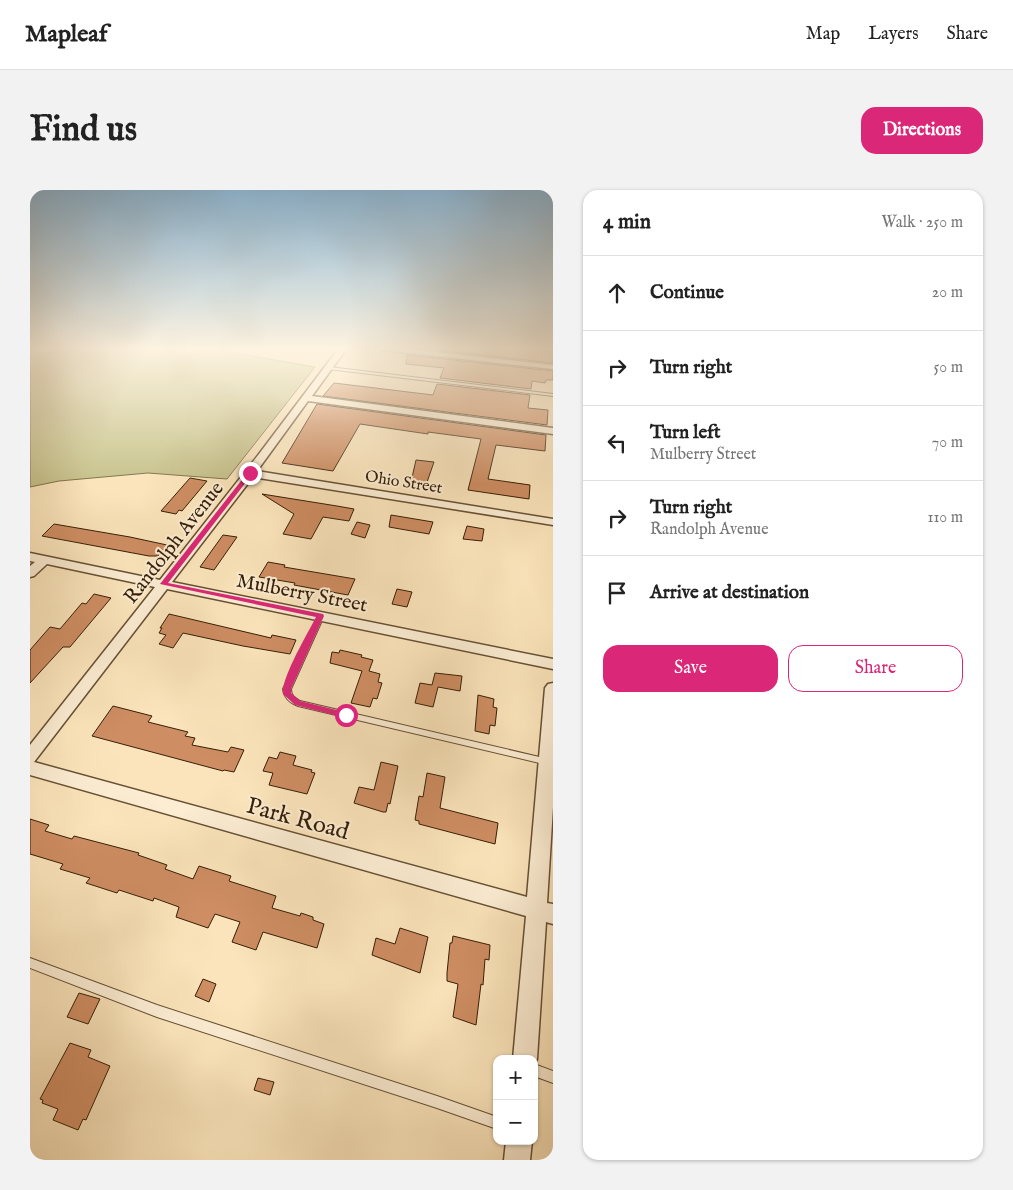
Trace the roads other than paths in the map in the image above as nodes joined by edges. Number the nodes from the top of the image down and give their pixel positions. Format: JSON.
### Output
{"nodes":[{"id":1,"x":310,"y":393,"type":"edge"},
{"id":2,"x":539,"y":393,"type":"edge"},
{"id":3,"x":553,"y":395,"type":"edge"},
{"id":4,"x":307,"y":398,"type":"junction"},
{"id":5,"x":553,"y":431,"type":"edge"},
{"id":6,"x":250,"y":473,"type":"junction"},
{"id":7,"x":553,"y":522,"type":"edge"},
{"id":8,"x":37,"y":558,"type":"edge"},
{"id":9,"x":30,"y":573,"type":"edge"},
{"id":10,"x":163,"y":584,"type":"junction"},
{"id":11,"x":321,"y":616,"type":"junction"},
{"id":12,"x":553,"y":664,"type":"edge"},
{"id":13,"x":553,"y":688,"type":"edge"},
{"id":14,"x":30,"y":758,"type":"edge"},
{"id":15,"x":548,"y":762,"type":"junction"},
{"id":16,"x":30,"y":768,"type":"edge"},
{"id":17,"x":545,"y":912,"type":"edge"},
{"id":18,"x":30,"y":963,"type":"edge"},
{"id":19,"x":526,"y":1055,"type":"edge"},
{"id":20,"x":538,"y":1071,"type":"edge"},
{"id":21,"x":553,"y":1077,"type":"edge"},
{"id":22,"x":493,"y":1122,"type":"edge"},
{"id":23,"x":519,"y":1145,"type":"edge"},
{"id":24,"x":517,"y":1160,"type":"edge"}],
"edges":[{"from":1,"to":4,"type":"street","name":"Randolph Avenue"},
{"from":2,"to":3,"type":"lane"},
{"from":4,"to":5,"type":"street"},
{"from":4,"to":6,"type":"street","name":"Randolph Avenue"},
{"from":6,"to":7,"type":"street","name":"Ohio Street"},
{"from":6,"to":10,"type":"street","name":"Randolph Avenue"},
{"from":8,"to":9,"type":"street"},
{"from":8,"to":10,"type":"street","name":"Mulberry Street"},
{"from":10,"to":11,"type":"street","name":"Mulberry Street"},
{"from":10,"to":14,"type":"street","name":"Randolph Avenue"},
{"from":11,"to":12,"type":"street","name":"Mulberry Street"},
{"from":11,"to":15,"type":"lane"},
{"from":13,"to":15,"type":"street"},
{"from":15,"to":17,"type":"street"},
{"from":16,"to":17,"type":"street","name":"Park Road"},
{"from":17,"to":19,"type":"street"},
{"from":18,"to":22,"type":"lane"},
{"from":20,"to":21,"type":"lane"},
{"from":23,"to":24,"type":"street"}]}
